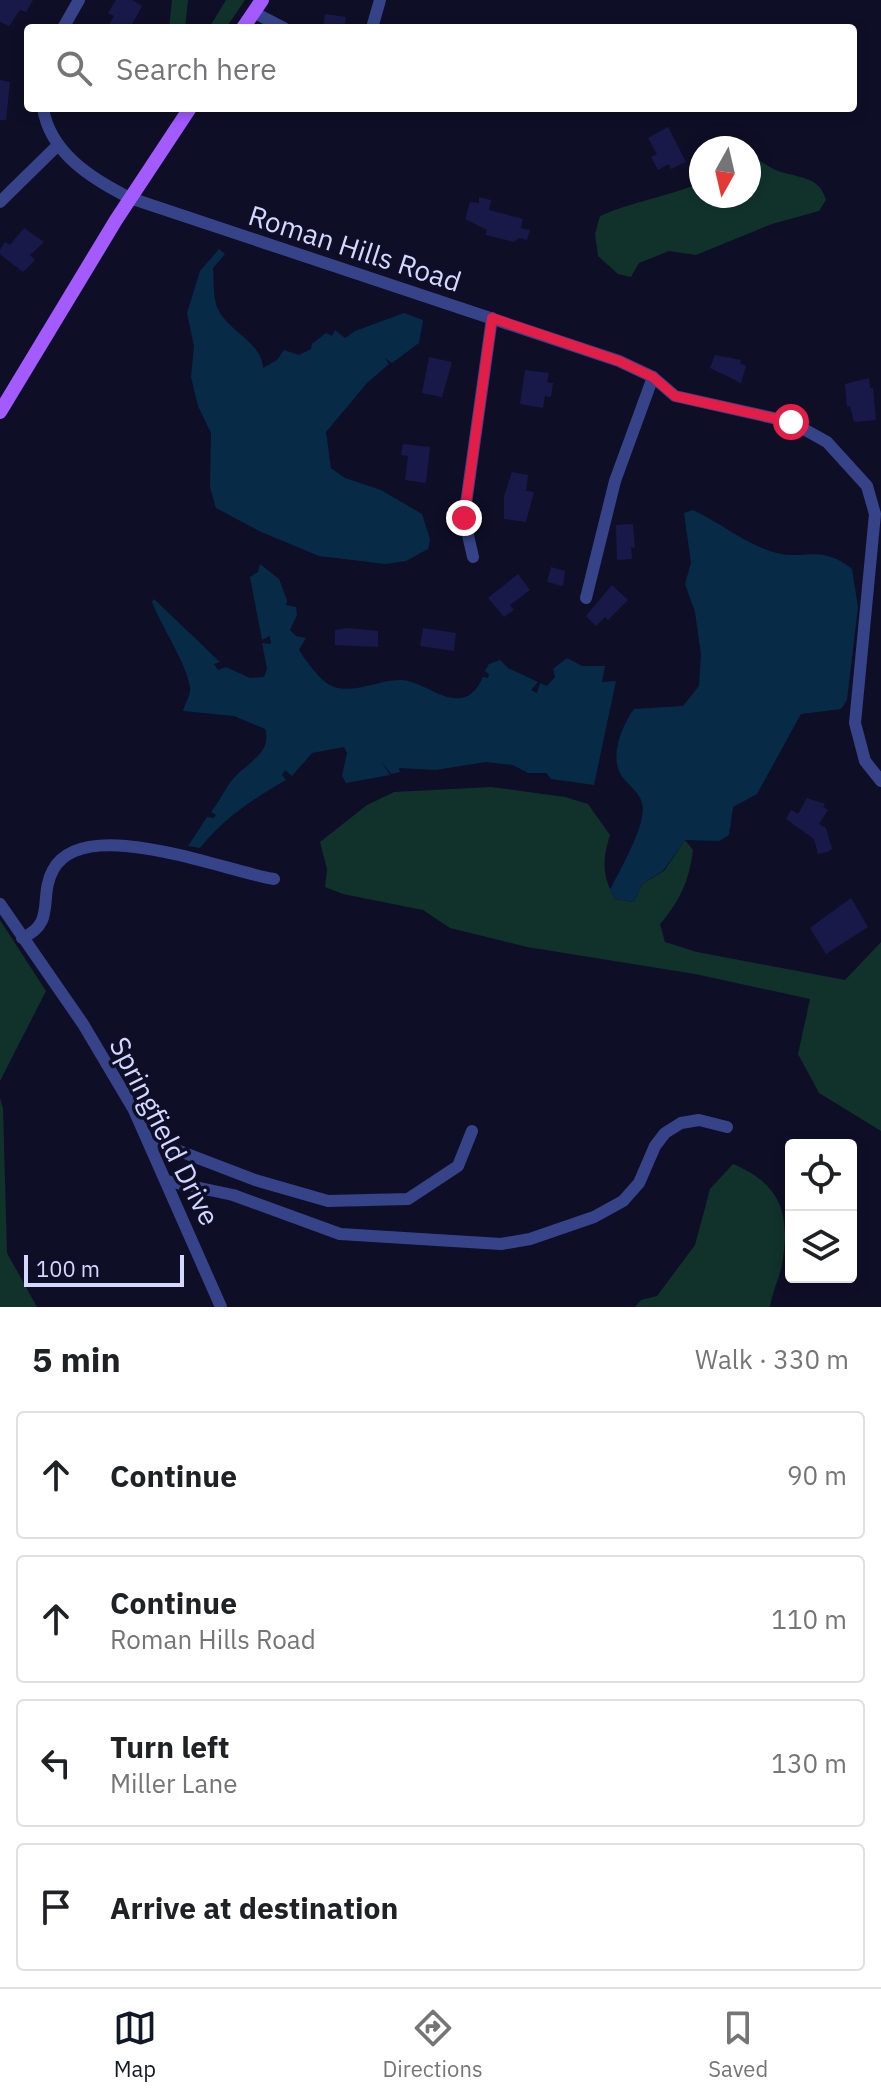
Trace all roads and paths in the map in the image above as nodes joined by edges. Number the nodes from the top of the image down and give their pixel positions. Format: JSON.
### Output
{"nodes":[{"id":1,"x":79,"y":0,"type":"edge"},
{"id":2,"x":380,"y":0,"type":"edge"},
{"id":3,"x":257,"y":6,"type":"edge"},
{"id":4,"x":65,"y":24,"type":"edge"},
{"id":5,"x":246,"y":24,"type":"edge"},
{"id":6,"x":279,"y":24,"type":"edge"},
{"id":7,"x":373,"y":24,"type":"edge"},
{"id":8,"x":45,"y":112,"type":"edge"},
{"id":9,"x":187,"y":112,"type":"edge"},
{"id":10,"x":58,"y":145,"type":"junction"},
{"id":11,"x":130,"y":198,"type":"junction"},
{"id":12,"x":0,"y":202,"type":"edge"},
{"id":13,"x":492,"y":318,"type":"junction"},
{"id":14,"x":653,"y":377,"type":"junction"},
{"id":15,"x":0,"y":412,"type":"edge"},
{"id":16,"x":473,"y":557,"type":"dead end"},
{"id":17,"x":586,"y":598,"type":"dead end"},
{"id":18,"x":881,"y":781,"type":"edge"},
{"id":19,"x":274,"y":879,"type":"dead end"},
{"id":20,"x":0,"y":904,"type":"edge"},
{"id":21,"x":22,"y":938,"type":"junction"},
{"id":22,"x":727,"y":1127,"type":"dead end"},
{"id":23,"x":472,"y":1131,"type":"dead end"},
{"id":24,"x":148,"y":1139,"type":"junction"},
{"id":25,"x":167,"y":1181,"type":"junction"},
{"id":26,"x":221,"y":1307,"type":"edge"}],
"edges":[{"from":1,"to":4,"type":"street"},
{"from":2,"to":7,"type":"street"},
{"from":3,"to":5,"type":"main road"},
{"from":3,"to":6,"type":"street"},
{"from":8,"to":10,"type":"street"},
{"from":9,"to":11,"type":"main road"},
{"from":10,"to":11,"type":"street","name":"Roman Hills Road"},
{"from":10,"to":12,"type":"street"},
{"from":11,"to":13,"type":"street","name":"Roman Hills Road"},
{"from":11,"to":15,"type":"main road"},
{"from":13,"to":14,"type":"street","name":"Roman Hills Road"},
{"from":13,"to":16,"type":"street"},
{"from":14,"to":17,"type":"street"},
{"from":14,"to":18,"type":"street","name":"Roman Hills Road"},
{"from":19,"to":21,"type":"street"},
{"from":20,"to":21,"type":"street","name":"Springfield Drive"},
{"from":21,"to":24,"type":"street","name":"Springfield Drive"},
{"from":22,"to":25,"type":"street"},
{"from":23,"to":24,"type":"street"},
{"from":24,"to":25,"type":"street","name":"Springfield Drive"},
{"from":25,"to":26,"type":"street","name":"Springfield Drive"}]}
